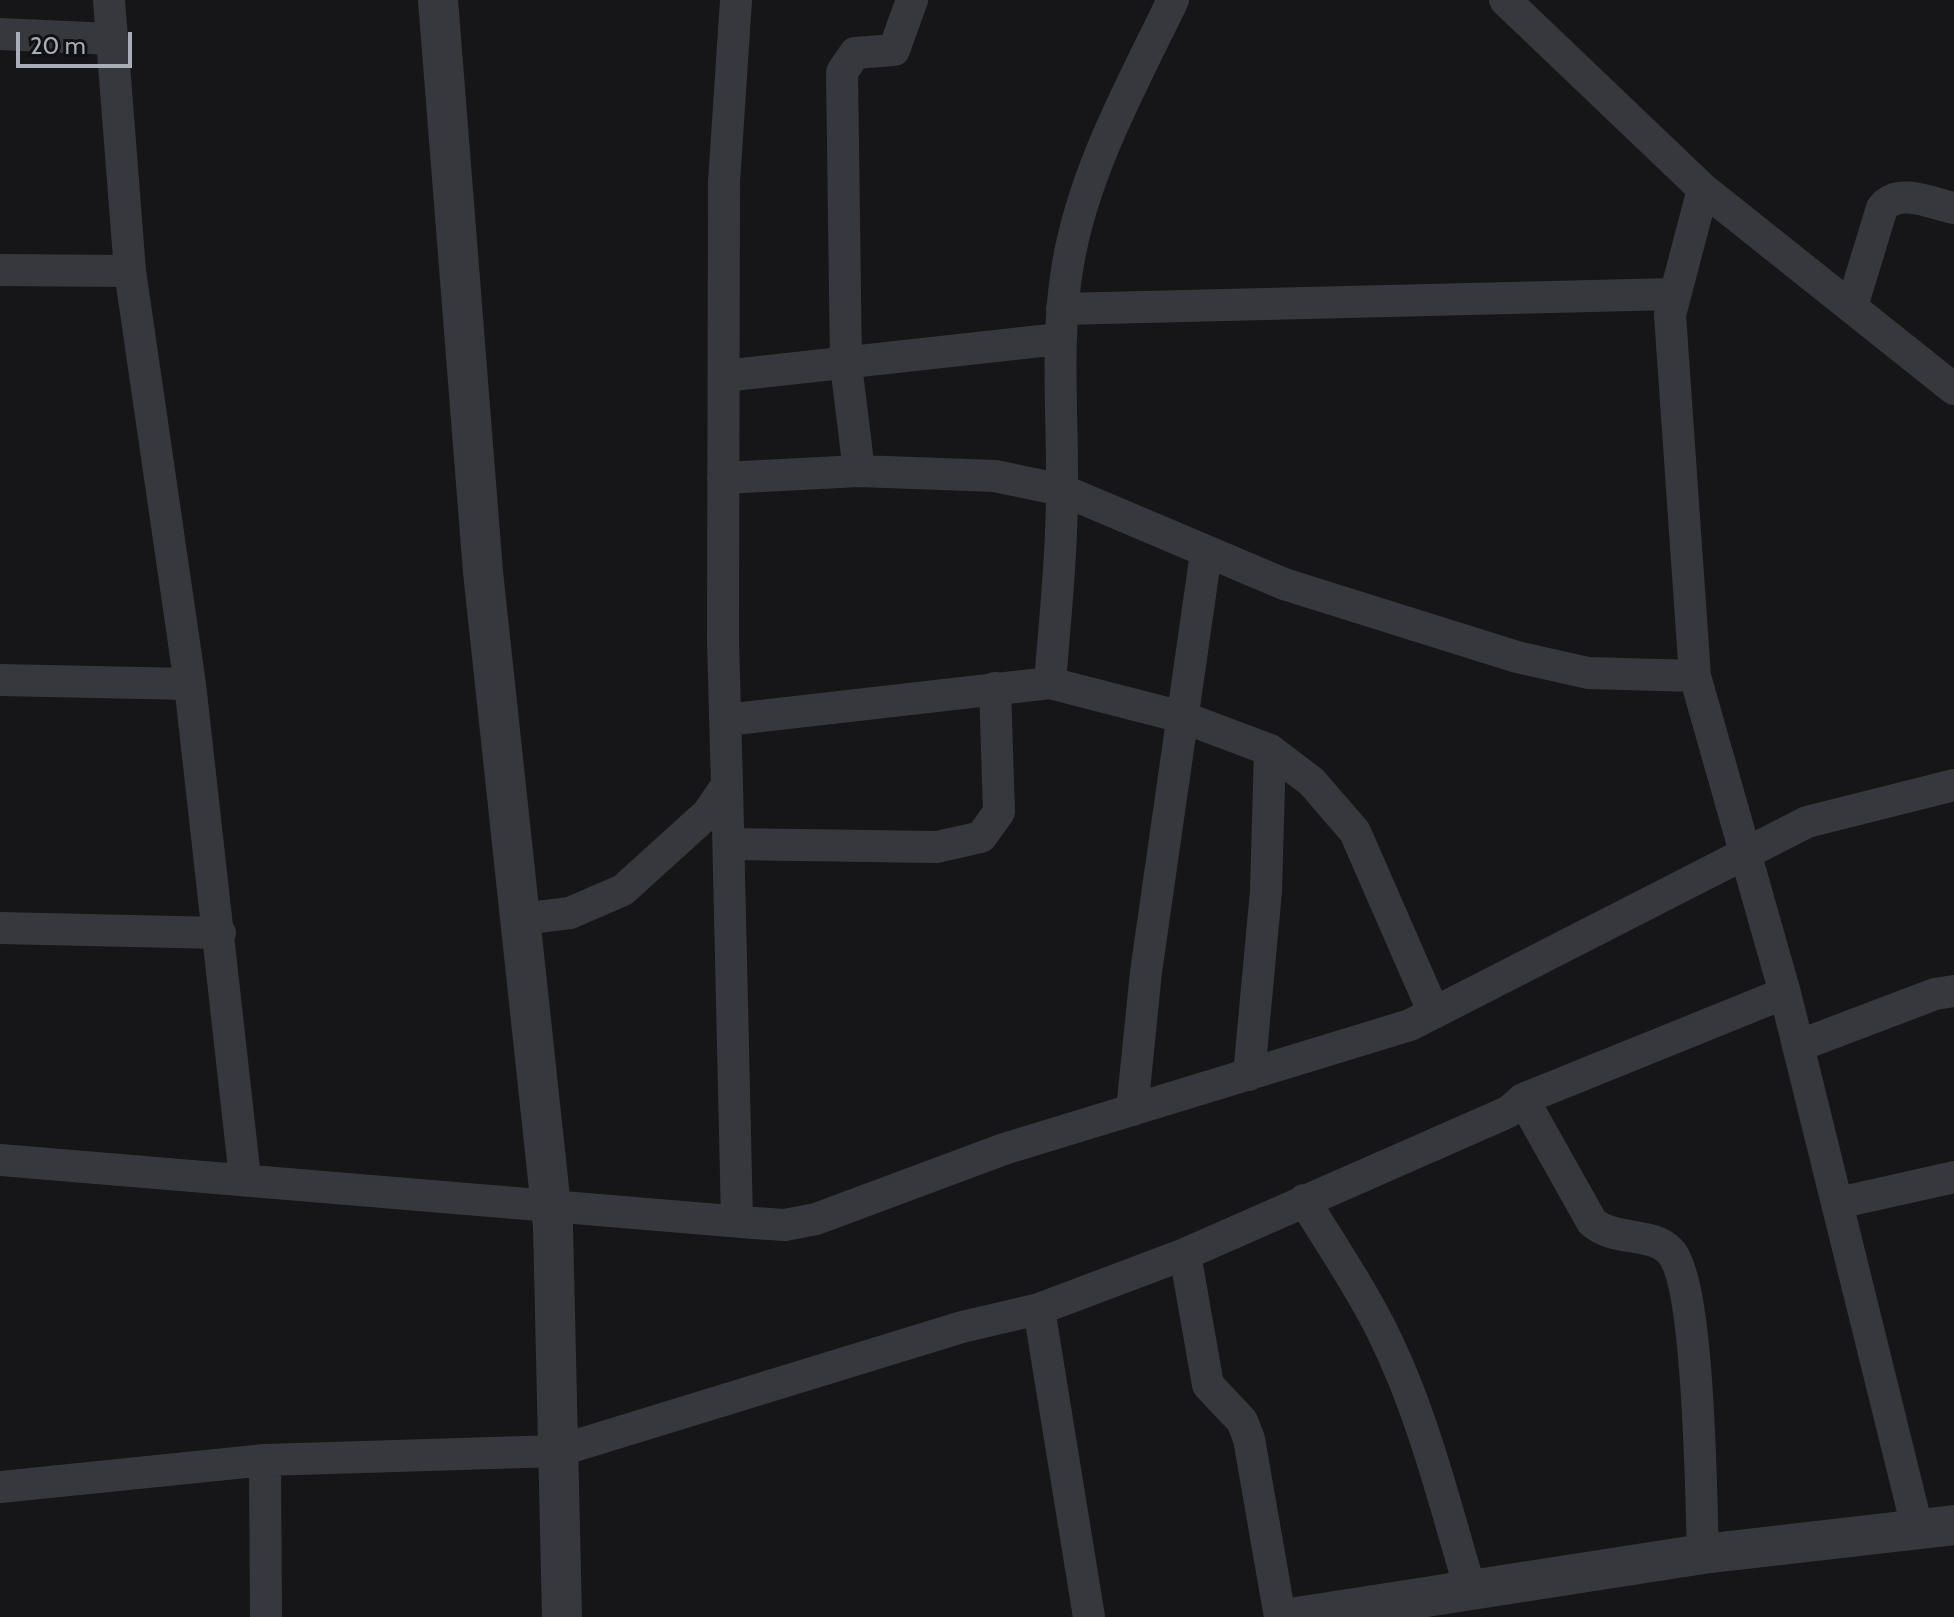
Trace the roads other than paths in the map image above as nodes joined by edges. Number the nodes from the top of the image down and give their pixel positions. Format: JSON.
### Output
{"nodes":[{"id":1,"x":109,"y":0,"type":"edge"},
{"id":2,"x":438,"y":0,"type":"edge"},
{"id":3,"x":736,"y":0,"type":"edge"},
{"id":4,"x":912,"y":0,"type":"edge"},
{"id":5,"x":1173,"y":0,"type":"edge"},
{"id":6,"x":1505,"y":0,"type":"edge"},
{"id":7,"x":0,"y":34,"type":"edge"},
{"id":8,"x":112,"y":39,"type":"junction"},
{"id":9,"x":1703,"y":189,"type":"junction"},
{"id":10,"x":1954,"y":208,"type":"edge"},
{"id":11,"x":0,"y":270,"type":"edge"},
{"id":12,"x":130,"y":271,"type":"junction"},
{"id":13,"x":1673,"y":294,"type":"junction"},
{"id":14,"x":1852,"y":306,"type":"junction"},
{"id":15,"x":1061,"y":324,"type":"junction"},
{"id":16,"x":846,"y":365,"type":"junction"},
{"id":17,"x":724,"y":376,"type":"junction"},
{"id":18,"x":1954,"y":389,"type":"edge"},
{"id":19,"x":859,"y":471,"type":"junction"},
{"id":20,"x":723,"y":478,"type":"junction"},
{"id":21,"x":1062,"y":490,"type":"junction"},
{"id":22,"x":1206,"y":553,"type":"junction"},
{"id":23,"x":1695,"y":676,"type":"junction"},
{"id":24,"x":0,"y":680,"type":"edge"},
{"id":25,"x":1050,"y":683,"type":"junction"},
{"id":26,"x":190,"y":684,"type":"junction"},
{"id":27,"x":995,"y":688,"type":"junction"},
{"id":28,"x":1182,"y":717,"type":"junction"},
{"id":29,"x":726,"y":720,"type":"junction"},
{"id":30,"x":1270,"y":750,"type":"junction"},
{"id":31,"x":727,"y":785,"type":"junction"},
{"id":32,"x":1954,"y":785,"type":"edge"},
{"id":33,"x":729,"y":844,"type":"junction"},
{"id":34,"x":1744,"y":857,"type":"junction"},
{"id":35,"x":521,"y":919,"type":"junction"},
{"id":36,"x":0,"y":928,"type":"edge"},
{"id":37,"x":220,"y":933,"type":"junction"},
{"id":38,"x":1954,"y":991,"type":"edge"},
{"id":39,"x":1785,"y":993,"type":"junction"},
{"id":40,"x":1434,"y":1013,"type":"junction"},
{"id":41,"x":1798,"y":1046,"type":"junction"},
{"id":42,"x":1249,"y":1075,"type":"junction"},
{"id":43,"x":1523,"y":1099,"type":"junction"},
{"id":44,"x":1132,"y":1110,"type":"junction"},
{"id":45,"x":0,"y":1160,"type":"edge"},
{"id":46,"x":1954,"y":1177,"type":"edge"},
{"id":47,"x":245,"y":1178,"type":"junction"},
{"id":48,"x":1304,"y":1200,"type":"junction"},
{"id":49,"x":551,"y":1203,"type":"junction"},
{"id":50,"x":1838,"y":1203,"type":"junction"},
{"id":51,"x":737,"y":1220,"type":"junction"},
{"id":52,"x":1185,"y":1254,"type":"junction"},
{"id":53,"x":1039,"y":1309,"type":"junction"},
{"id":54,"x":558,"y":1451,"type":"junction"},
{"id":55,"x":265,"y":1460,"type":"junction"},
{"id":56,"x":0,"y":1487,"type":"edge"},
{"id":57,"x":1936,"y":1526,"type":"edge"},
{"id":58,"x":1703,"y":1554,"type":"junction"},
{"id":59,"x":1471,"y":1592,"type":"junction"},
{"id":60,"x":266,"y":1617,"type":"edge"},
{"id":61,"x":562,"y":1617,"type":"edge"},
{"id":62,"x":1089,"y":1617,"type":"edge"},
{"id":63,"x":1280,"y":1617,"type":"edge"},
{"id":64,"x":1297,"y":1617,"type":"edge"}],
"edges":[{"from":1,"to":8,"type":"street"},
{"from":2,"to":35,"type":"street"},
{"from":3,"to":17,"type":"street"},
{"from":4,"to":16,"type":"street"},
{"from":5,"to":15,"type":"street"},
{"from":6,"to":9,"type":"street"},
{"from":7,"to":8,"type":"street"},
{"from":8,"to":12,"type":"street"},
{"from":9,"to":13,"type":"street"},
{"from":9,"to":14,"type":"street"},
{"from":10,"to":14,"type":"street"},
{"from":11,"to":12,"type":"street"},
{"from":12,"to":26,"type":"street"},
{"from":13,"to":15,"type":"street"},
{"from":13,"to":23,"type":"street"},
{"from":14,"to":18,"type":"street"},
{"from":15,"to":16,"type":"street"},
{"from":15,"to":21,"type":"street"},
{"from":16,"to":17,"type":"street"},
{"from":16,"to":19,"type":"street"},
{"from":17,"to":20,"type":"street"},
{"from":19,"to":20,"type":"street"},
{"from":19,"to":21,"type":"street"},
{"from":20,"to":29,"type":"street"},
{"from":21,"to":22,"type":"street"},
{"from":21,"to":25,"type":"street"},
{"from":22,"to":23,"type":"street"},
{"from":22,"to":28,"type":"street"},
{"from":23,"to":34,"type":"street"},
{"from":24,"to":26,"type":"street"},
{"from":25,"to":27,"type":"street"},
{"from":25,"to":28,"type":"street"},
{"from":26,"to":37,"type":"street"},
{"from":27,"to":29,"type":"street"},
{"from":27,"to":33,"type":"street"},
{"from":28,"to":30,"type":"street"},
{"from":28,"to":44,"type":"street"},
{"from":29,"to":31,"type":"street"},
{"from":30,"to":40,"type":"street"},
{"from":30,"to":42,"type":"street"},
{"from":31,"to":33,"type":"street"},
{"from":31,"to":35,"type":"street"},
{"from":32,"to":34,"type":"street"},
{"from":33,"to":51,"type":"street"},
{"from":34,"to":39,"type":"street"},
{"from":34,"to":40,"type":"street"},
{"from":35,"to":49,"type":"street"},
{"from":36,"to":37,"type":"street"},
{"from":37,"to":47,"type":"street"},
{"from":38,"to":41,"type":"street"},
{"from":39,"to":41,"type":"street"},
{"from":39,"to":43,"type":"street"},
{"from":40,"to":42,"type":"street"},
{"from":41,"to":50,"type":"street"},
{"from":42,"to":44,"type":"street"},
{"from":43,"to":48,"type":"street"},
{"from":43,"to":58,"type":"street"},
{"from":44,"to":51,"type":"street"},
{"from":45,"to":47,"type":"street"},
{"from":46,"to":50,"type":"street"},
{"from":47,"to":49,"type":"street"},
{"from":48,"to":52,"type":"street"},
{"from":48,"to":59,"type":"street"},
{"from":49,"to":51,"type":"street"},
{"from":49,"to":54,"type":"street"},
{"from":50,"to":57,"type":"street"},
{"from":52,"to":53,"type":"street"},
{"from":52,"to":63,"type":"street"},
{"from":53,"to":54,"type":"street"},
{"from":53,"to":62,"type":"street"},
{"from":54,"to":55,"type":"street"},
{"from":54,"to":61,"type":"street"},
{"from":55,"to":56,"type":"street"},
{"from":55,"to":60,"type":"street"},
{"from":57,"to":58,"type":"street"},
{"from":58,"to":59,"type":"street"},
{"from":59,"to":64,"type":"street"}]}
